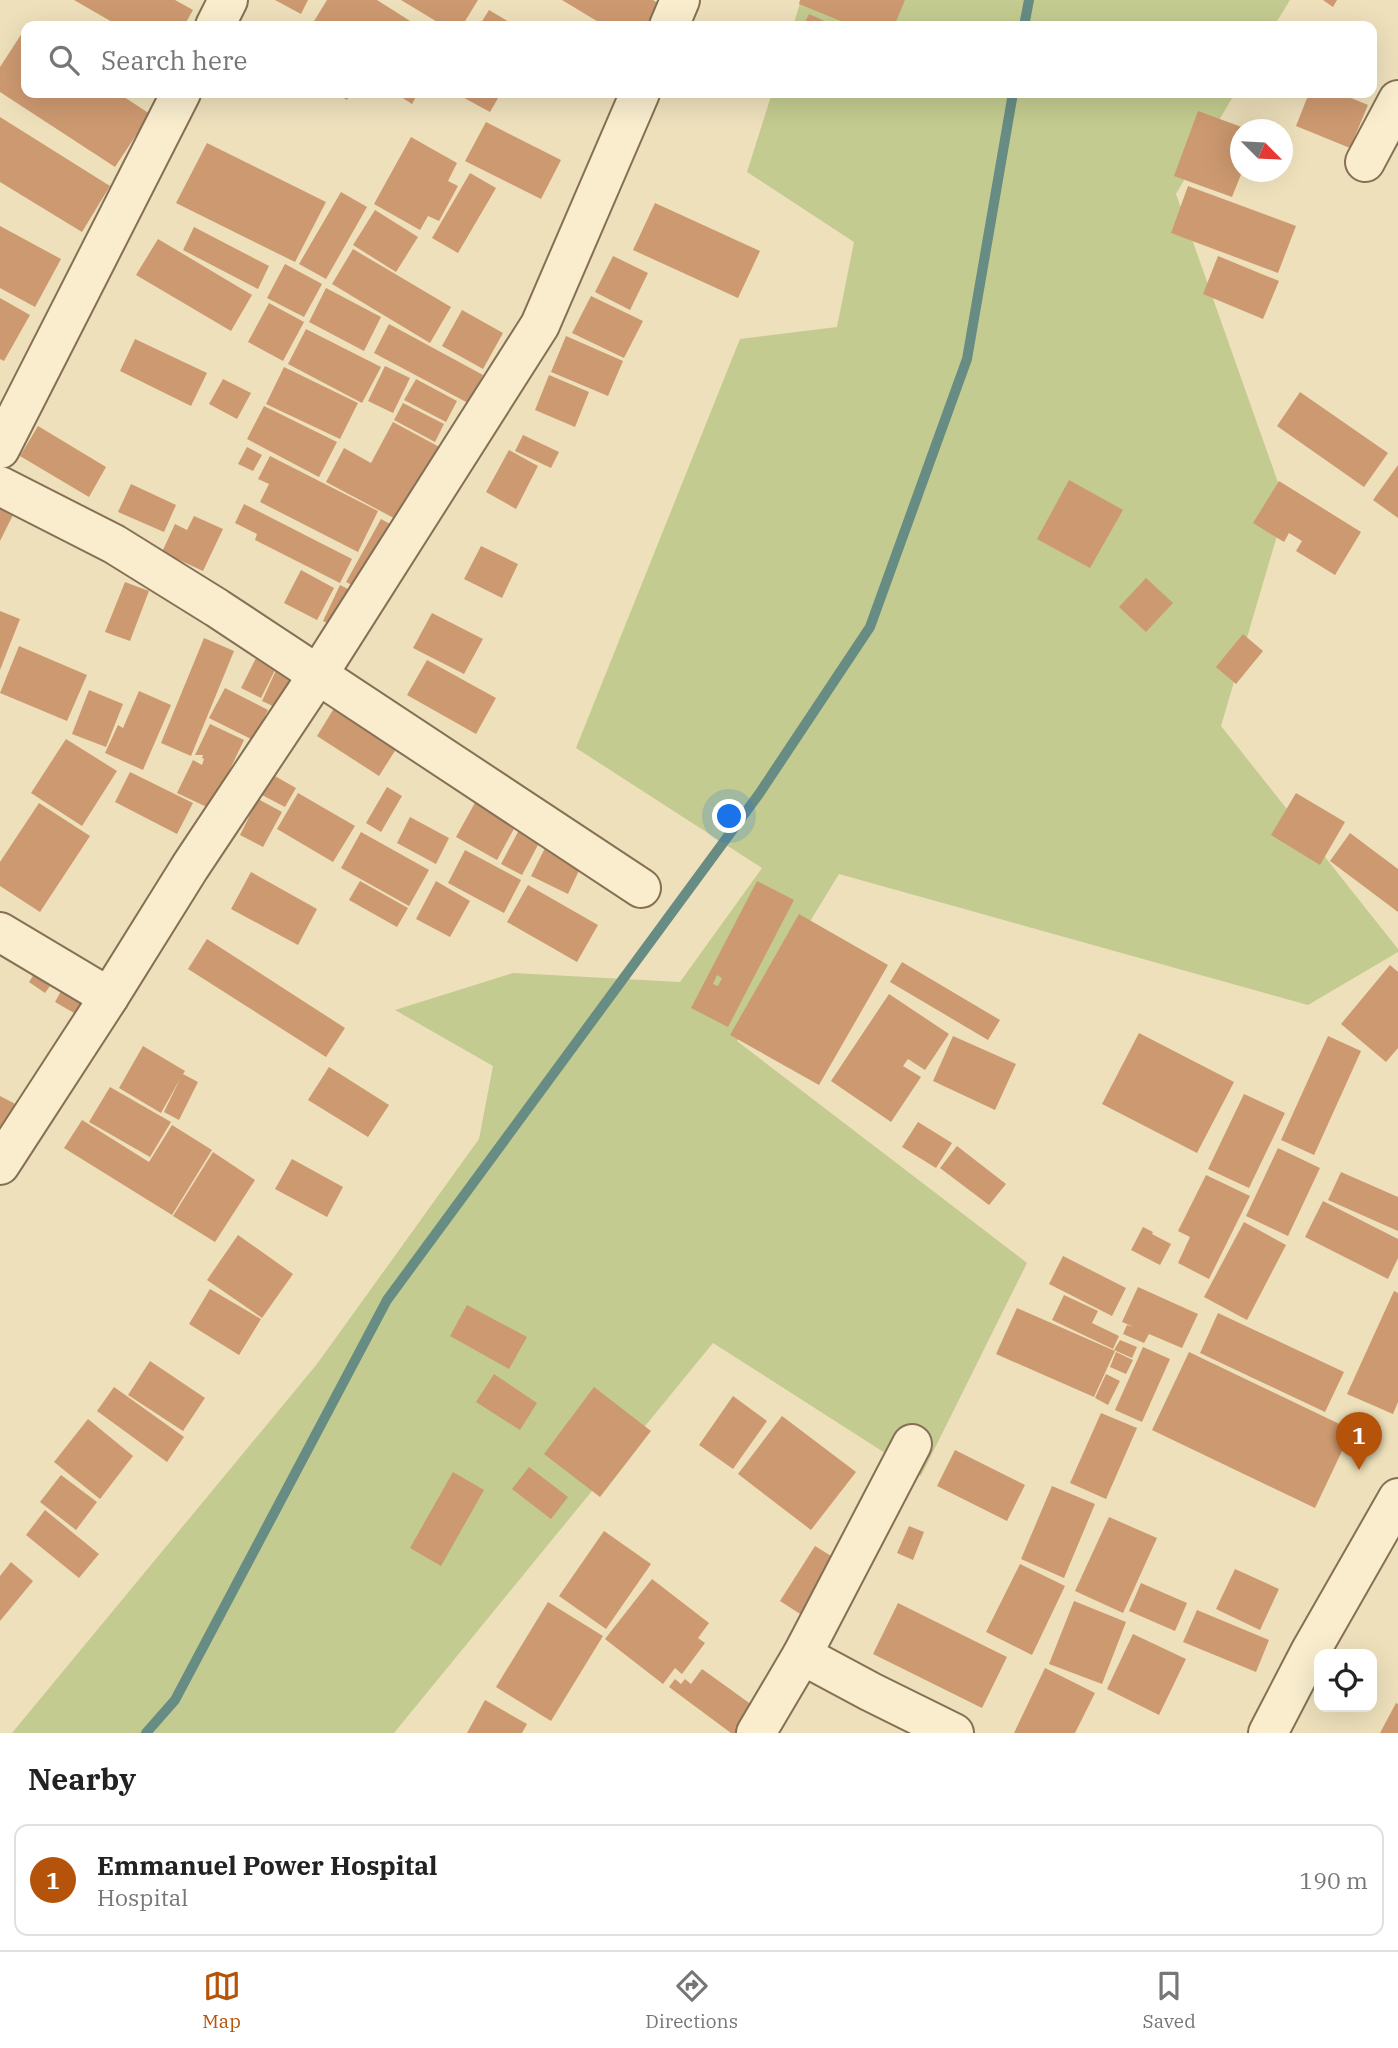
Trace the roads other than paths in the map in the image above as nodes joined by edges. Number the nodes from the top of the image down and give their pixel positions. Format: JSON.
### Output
{"nodes":[{"id":1,"x":228,"y":0,"type":"edge"},
{"id":2,"x":680,"y":0,"type":"edge"},
{"id":3,"x":218,"y":21,"type":"edge"},
{"id":4,"x":671,"y":21,"type":"edge"},
{"id":5,"x":178,"y":98,"type":"edge"},
{"id":6,"x":638,"y":98,"type":"edge"},
{"id":7,"x":1398,"y":100,"type":"edge"},
{"id":8,"x":1365,"y":162,"type":"dead end"},
{"id":9,"x":0,"y":449,"type":"edge"},
{"id":10,"x":0,"y":486,"type":"edge"},
{"id":11,"x":318,"y":673,"type":"junction"},
{"id":12,"x":641,"y":888,"type":"dead end"},
{"id":13,"x":0,"y":932,"type":"edge"},
{"id":14,"x":109,"y":997,"type":"junction"},
{"id":15,"x":0,"y":1165,"type":"edge"},
{"id":16,"x":912,"y":1444,"type":"dead end"},
{"id":17,"x":1398,"y":1498,"type":"edge"},
{"id":18,"x":802,"y":1654,"type":"junction"},
{"id":19,"x":756,"y":1733,"type":"edge"},
{"id":20,"x":954,"y":1733,"type":"edge"},
{"id":21,"x":1268,"y":1733,"type":"edge"}],
"edges":[{"from":1,"to":3,"type":"street"},
{"from":2,"to":4,"type":"street"},
{"from":5,"to":9,"type":"street"},
{"from":6,"to":11,"type":"street"},
{"from":7,"to":8,"type":"street"},
{"from":10,"to":11,"type":"street"},
{"from":11,"to":12,"type":"street"},
{"from":11,"to":14,"type":"street"},
{"from":13,"to":14,"type":"street"},
{"from":14,"to":15,"type":"street"},
{"from":16,"to":18,"type":"street"},
{"from":17,"to":21,"type":"street"},
{"from":18,"to":19,"type":"street"},
{"from":18,"to":20,"type":"street"}]}
